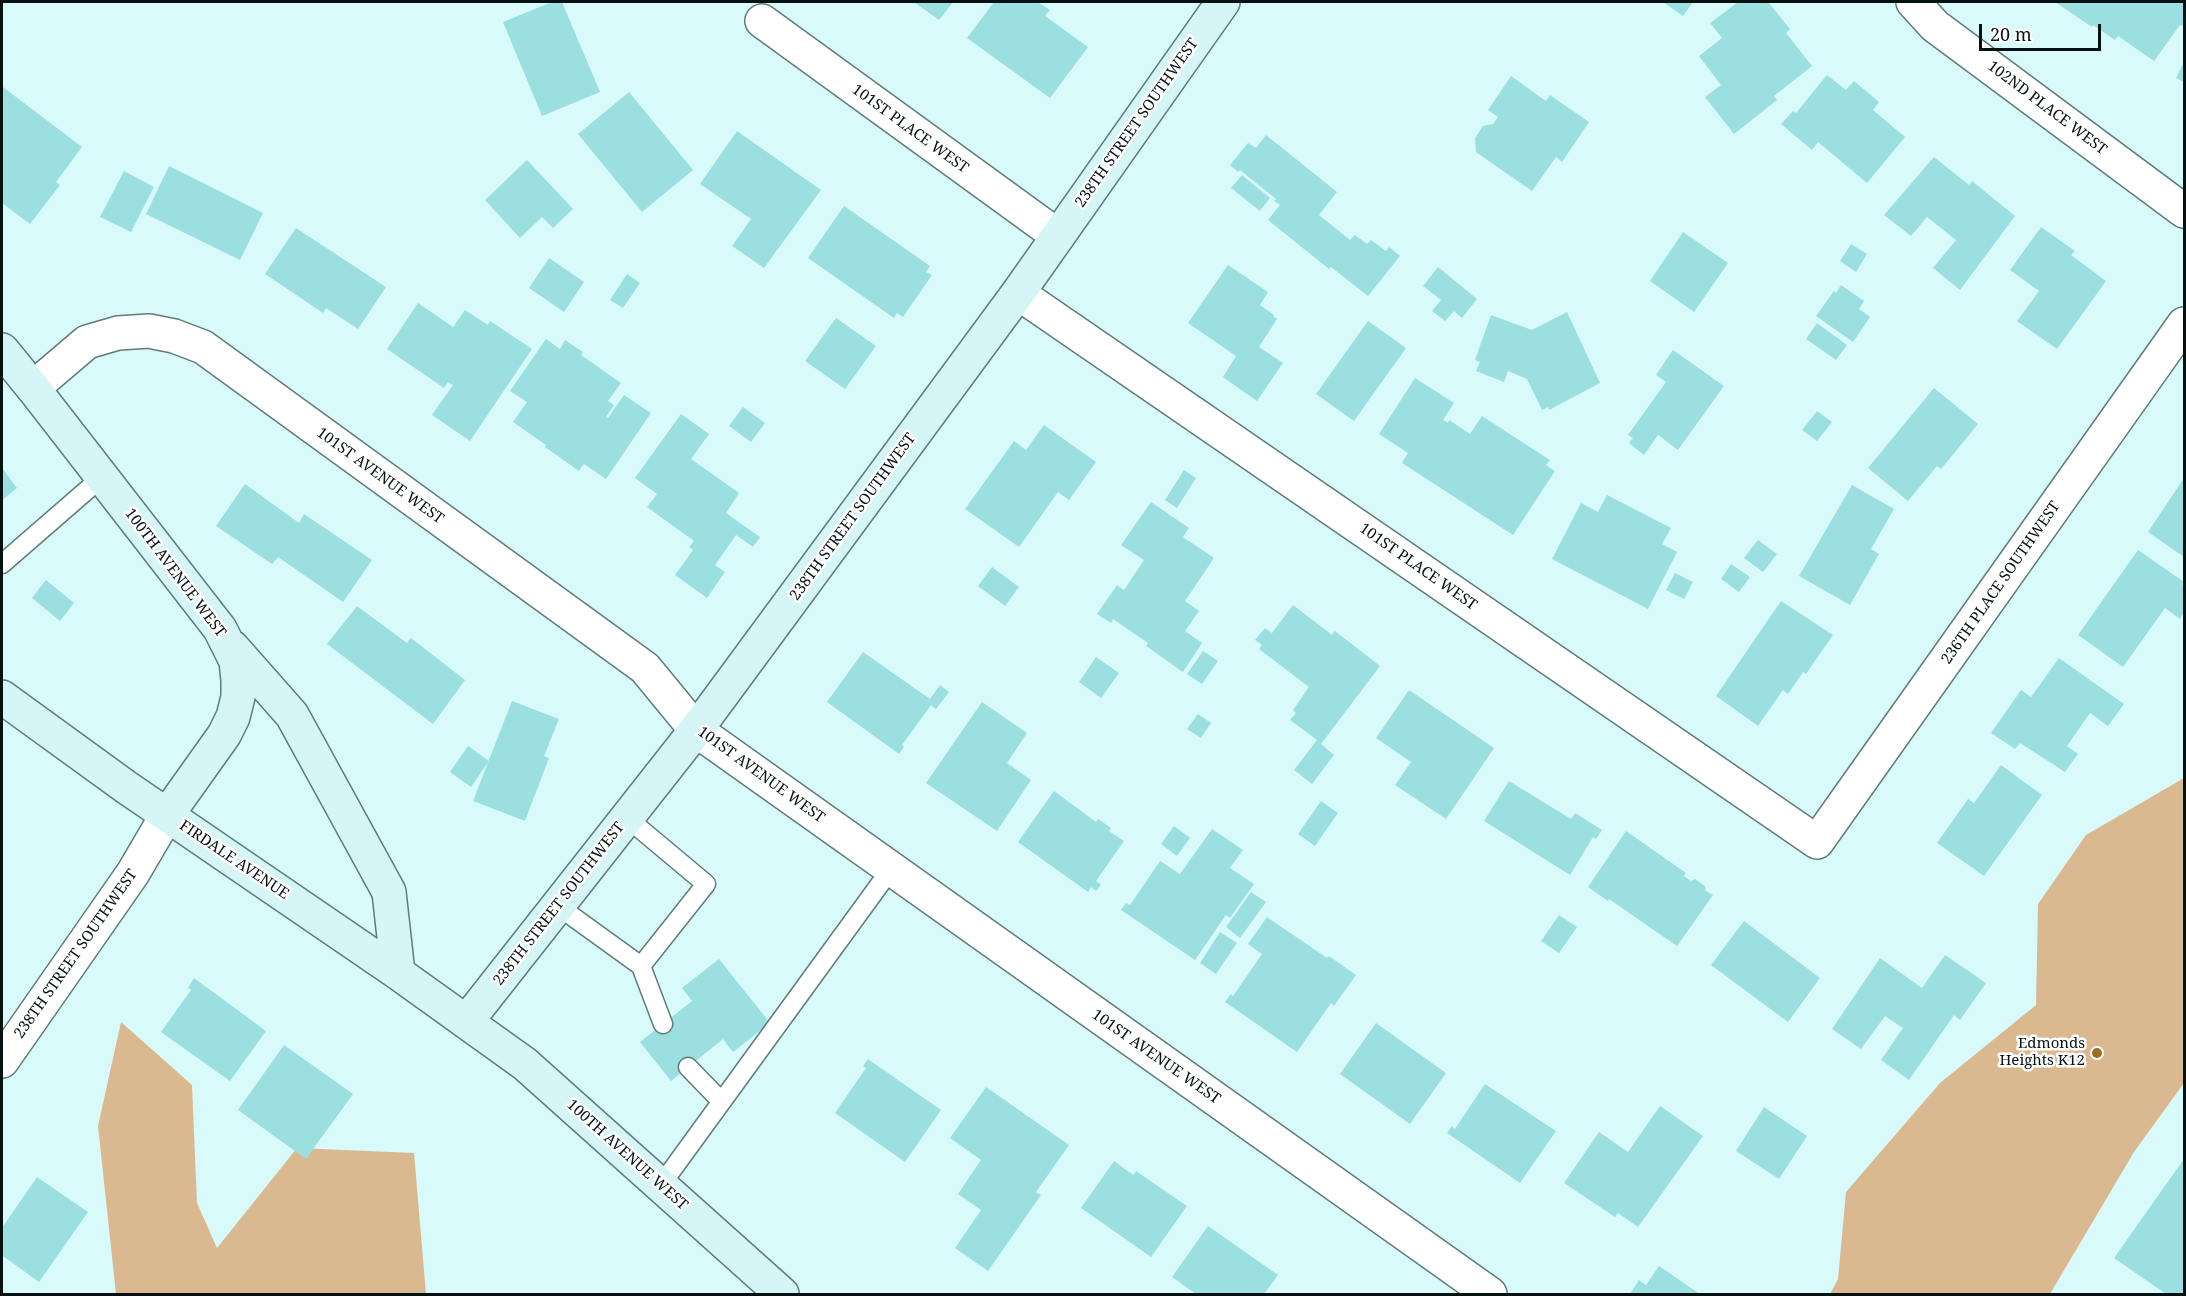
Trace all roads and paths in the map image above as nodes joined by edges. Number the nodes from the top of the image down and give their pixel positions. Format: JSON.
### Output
{"nodes":[{"id":1,"x":1223,"y":2,"type":"edge"},
{"id":2,"x":1913,"y":2,"type":"edge"},
{"id":3,"x":762,"y":21,"type":"dead end"},
{"id":4,"x":2184,"y":211,"type":"edge"},
{"id":5,"x":1058,"y":236,"type":"junction"},
{"id":6,"x":1018,"y":293,"type":"junction"},
{"id":7,"x":2184,"y":324,"type":"edge"},
{"id":8,"x":2,"y":350,"type":"edge"},
{"id":9,"x":33,"y":388,"type":"junction"},
{"id":10,"x":102,"y":477,"type":"junction"},
{"id":11,"x":2,"y":564,"type":"edge"},
{"id":12,"x":229,"y":643,"type":"junction"},
{"id":13,"x":2,"y":697,"type":"edge"},
{"id":14,"x":696,"y":730,"type":"junction"},
{"id":15,"x":167,"y":815,"type":"junction"},
{"id":16,"x":626,"y":817,"type":"junction"},
{"id":17,"x":1817,"y":842,"type":"joint"},
{"id":18,"x":891,"y":869,"type":"junction"},
{"id":19,"x":558,"y":906,"type":"junction"},
{"id":20,"x":641,"y":966,"type":"junction"},
{"id":21,"x":398,"y":972,"type":"junction"},
{"id":22,"x":467,"y":1021,"type":"junction"},
{"id":23,"x":663,"y":1024,"type":"dead end"},
{"id":24,"x":2,"y":1061,"type":"edge"},
{"id":25,"x":688,"y":1067,"type":"dead end"},
{"id":26,"x":722,"y":1101,"type":"junction"},
{"id":27,"x":660,"y":1185,"type":"junction"},
{"id":28,"x":782,"y":1294,"type":"edge"},
{"id":29,"x":1490,"y":1294,"type":"edge"}],
"edges":[{"from":1,"to":5,"type":"main road","name":"238TH STREET SOUTHWEST"},
{"from":2,"to":4,"type":"street","name":"102ND PLACE WEST"},
{"from":3,"to":5,"type":"street","name":"101ST PLACE WEST"},
{"from":5,"to":6,"type":"main road","name":"238TH STREET SOUTHWEST"},
{"from":6,"to":14,"type":"main road","name":"238TH STREET SOUTHWEST"},
{"from":6,"to":17,"type":"street","name":"101ST PLACE WEST"},
{"from":7,"to":17,"type":"street","name":"236TH PLACE SOUTHWEST"},
{"from":8,"to":9,"type":"main road","name":"100TH AVENUE WEST"},
{"from":9,"to":10,"type":"main road","name":"100TH AVENUE WEST"},
{"from":9,"to":14,"type":"street","name":"101ST AVENUE WEST"},
{"from":10,"to":11,"type":"lane"},
{"from":10,"to":12,"type":"main road","name":"100TH AVENUE WEST"},
{"from":12,"to":15,"type":"main road","name":"100TH AVENUE WEST"},
{"from":12,"to":21,"type":"main road"},
{"from":13,"to":15,"type":"main road","name":"FIRDALE AVENUE"},
{"from":14,"to":16,"type":"main road","name":"238TH STREET SOUTHWEST"},
{"from":14,"to":18,"type":"street","name":"101ST AVENUE WEST"},
{"from":15,"to":21,"type":"main road","name":"FIRDALE AVENUE"},
{"from":15,"to":24,"type":"street","name":"238TH STREET SOUTHWEST"},
{"from":16,"to":19,"type":"main road","name":"238TH STREET SOUTHWEST"},
{"from":16,"to":20,"type":"lane"},
{"from":18,"to":26,"type":"lane"},
{"from":18,"to":29,"type":"street","name":"101ST AVENUE WEST"},
{"from":19,"to":20,"type":"lane"},
{"from":19,"to":22,"type":"main road","name":"238TH STREET SOUTHWEST"},
{"from":20,"to":23,"type":"lane"},
{"from":21,"to":22,"type":"main road","name":"FIRDALE AVENUE"},
{"from":22,"to":27,"type":"main road","name":"100TH AVENUE WEST"},
{"from":25,"to":26,"type":"lane"},
{"from":26,"to":27,"type":"lane"},
{"from":27,"to":28,"type":"main road","name":"100TH AVENUE WEST"}]}
